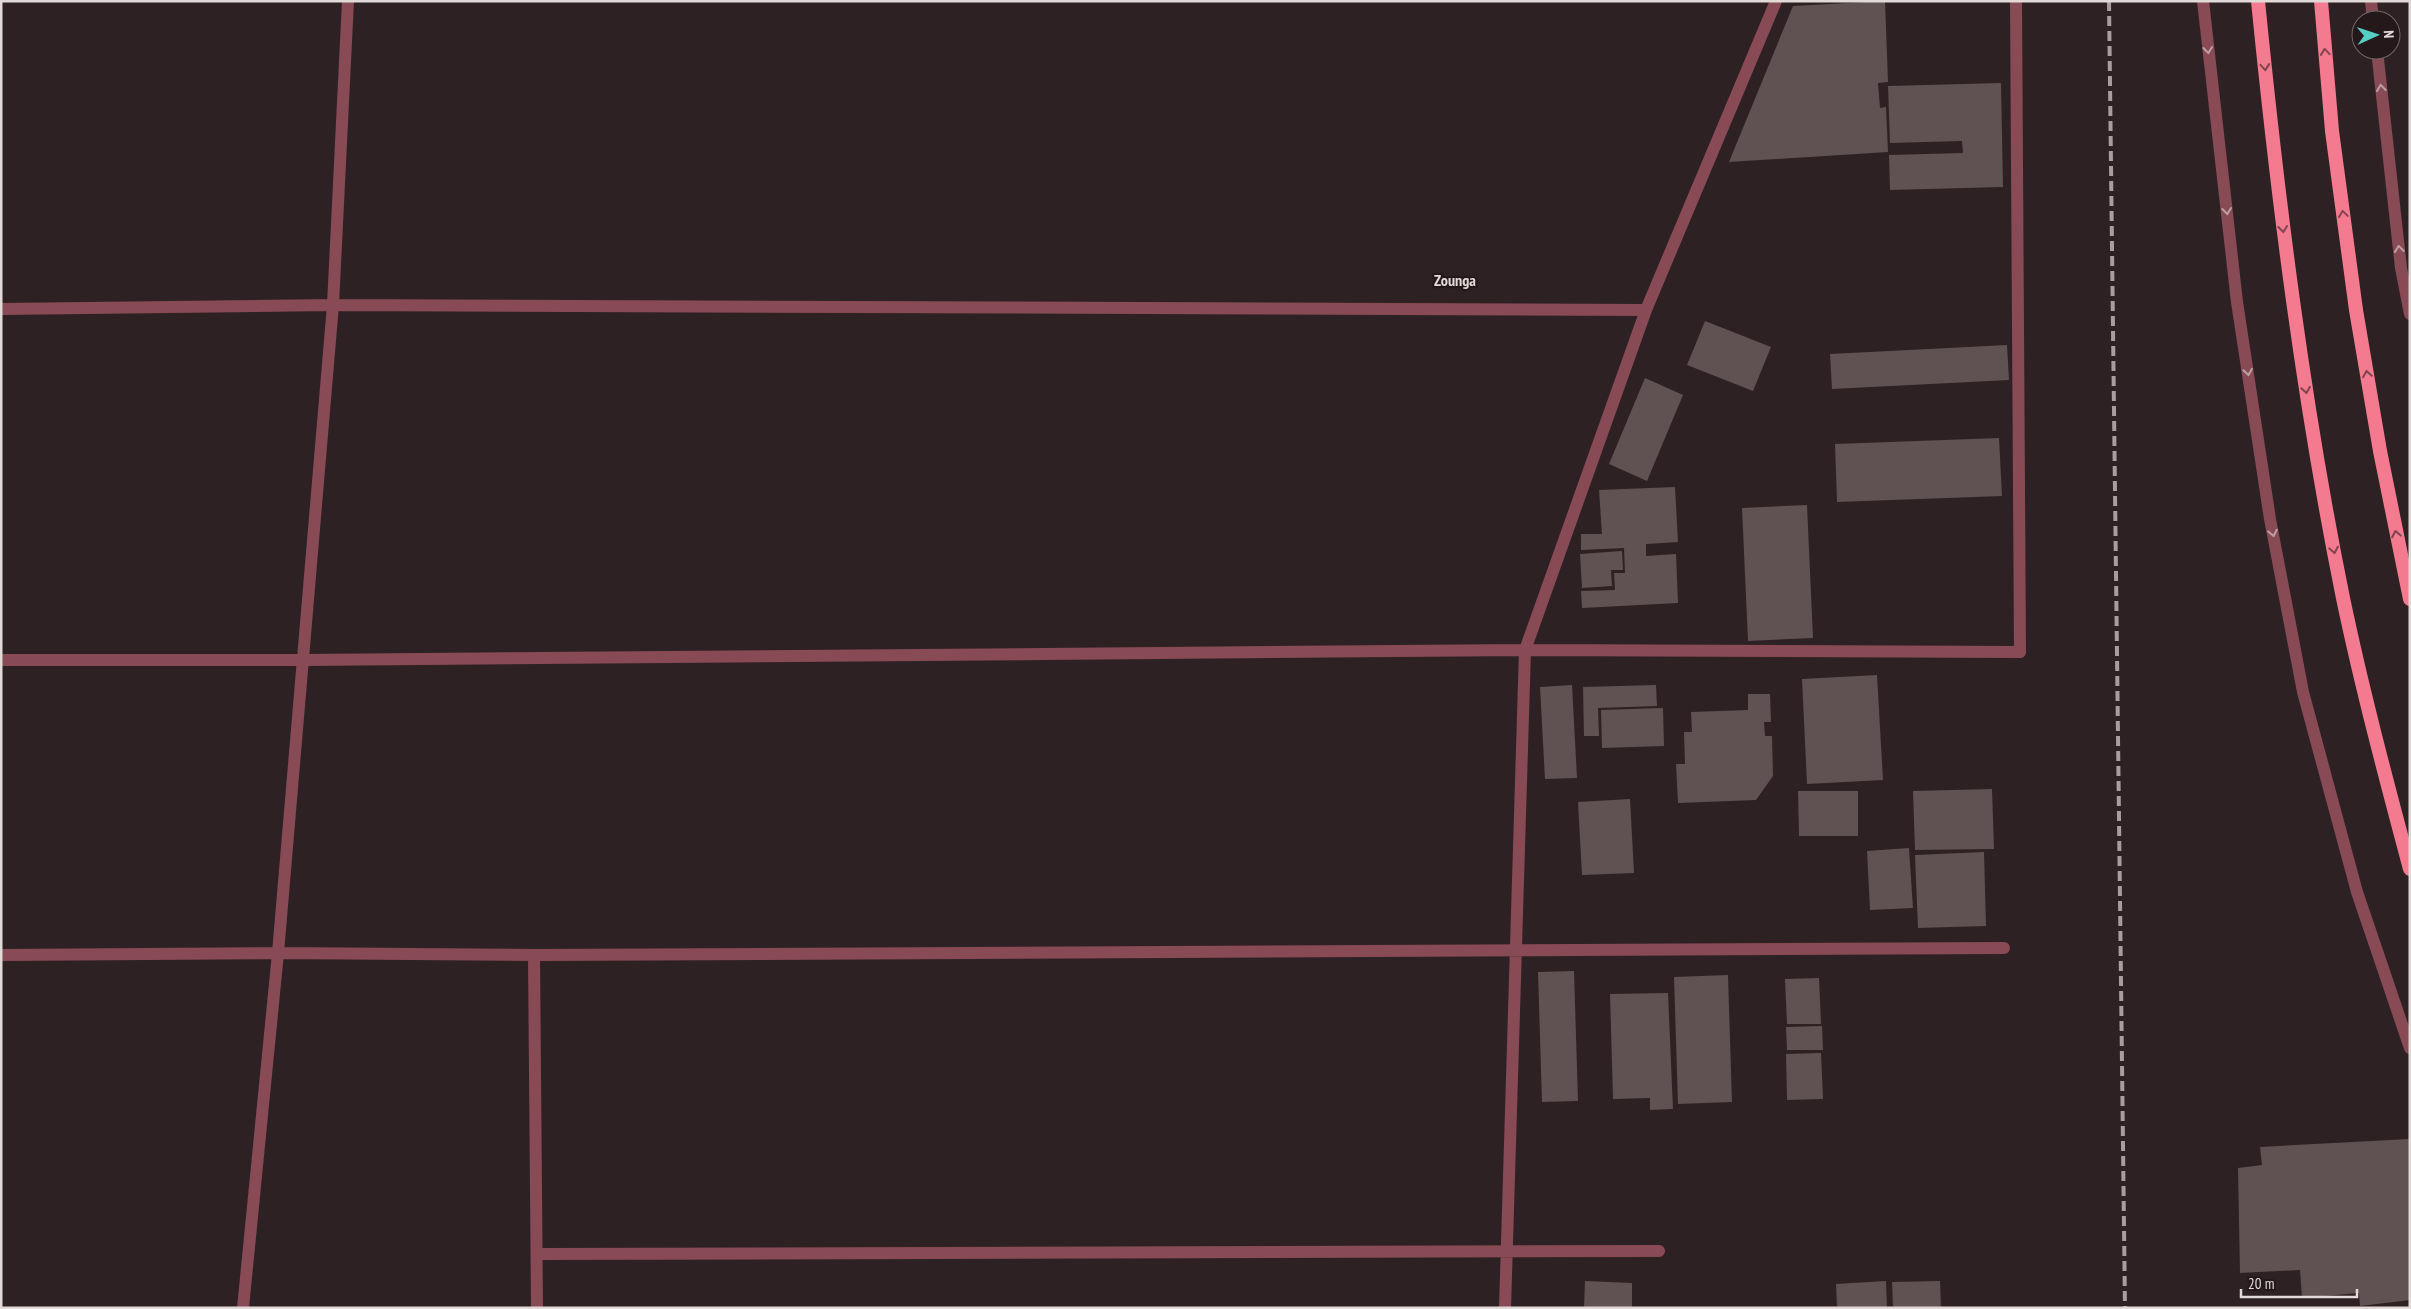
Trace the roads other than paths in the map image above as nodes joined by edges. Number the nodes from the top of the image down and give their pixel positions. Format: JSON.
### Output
{"nodes":[{"id":1,"x":348,"y":1,"type":"edge"},
{"id":2,"x":1776,"y":1,"type":"edge"},
{"id":3,"x":2016,"y":1,"type":"edge"},
{"id":4,"x":2203,"y":1,"type":"edge"},
{"id":5,"x":2258,"y":1,"type":"edge"},
{"id":6,"x":2321,"y":1,"type":"edge"},
{"id":7,"x":2378,"y":60,"type":"edge"},
{"id":8,"x":333,"y":305,"type":"junction"},
{"id":9,"x":1,"y":309,"type":"edge"},
{"id":10,"x":1646,"y":310,"type":"junction"},
{"id":11,"x":2410,"y":314,"type":"edge"},
{"id":12,"x":2410,"y":599,"type":"edge"},
{"id":13,"x":1525,"y":650,"type":"junction"},
{"id":14,"x":1,"y":660,"type":"edge"},
{"id":15,"x":303,"y":660,"type":"junction"},
{"id":16,"x":2410,"y":869,"type":"edge"},
{"id":17,"x":2004,"y":948,"type":"dead end"},
{"id":18,"x":1516,"y":950,"type":"junction"},
{"id":19,"x":278,"y":953,"type":"junction"},
{"id":20,"x":1,"y":955,"type":"edge"},
{"id":21,"x":534,"y":955,"type":"junction"},
{"id":22,"x":2410,"y":1048,"type":"edge"},
{"id":23,"x":1506,"y":1251,"type":"junction"},
{"id":24,"x":1659,"y":1251,"type":"dead end"},
{"id":25,"x":537,"y":1254,"type":"junction"},
{"id":26,"x":244,"y":1308,"type":"edge"},
{"id":27,"x":537,"y":1308,"type":"edge"},
{"id":28,"x":1505,"y":1308,"type":"edge"}],
"edges":[{"from":1,"to":8,"type":"street"},
{"from":2,"to":10,"type":"street"},
{"from":3,"to":13,"type":"street"},
{"from":4,"to":22,"type":"street","one_way":true},
{"from":5,"to":16,"type":"highway","one_way":true},
{"from":12,"to":6,"type":"highway","one_way":true},
{"from":11,"to":7,"type":"street","one_way":true},
{"from":8,"to":9,"type":"street"},
{"from":8,"to":10,"type":"street"},
{"from":8,"to":15,"type":"street"},
{"from":10,"to":13,"type":"street"},
{"from":13,"to":15,"type":"street"},
{"from":13,"to":18,"type":"street"},
{"from":14,"to":15,"type":"street"},
{"from":15,"to":19,"type":"street"},
{"from":17,"to":18,"type":"street"},
{"from":18,"to":21,"type":"street"},
{"from":18,"to":23,"type":"street"},
{"from":19,"to":20,"type":"street"},
{"from":19,"to":21,"type":"street"},
{"from":19,"to":26,"type":"street"},
{"from":21,"to":25,"type":"street"},
{"from":23,"to":24,"type":"street"},
{"from":23,"to":25,"type":"street"},
{"from":23,"to":28,"type":"street"},
{"from":25,"to":27,"type":"street"}]}
